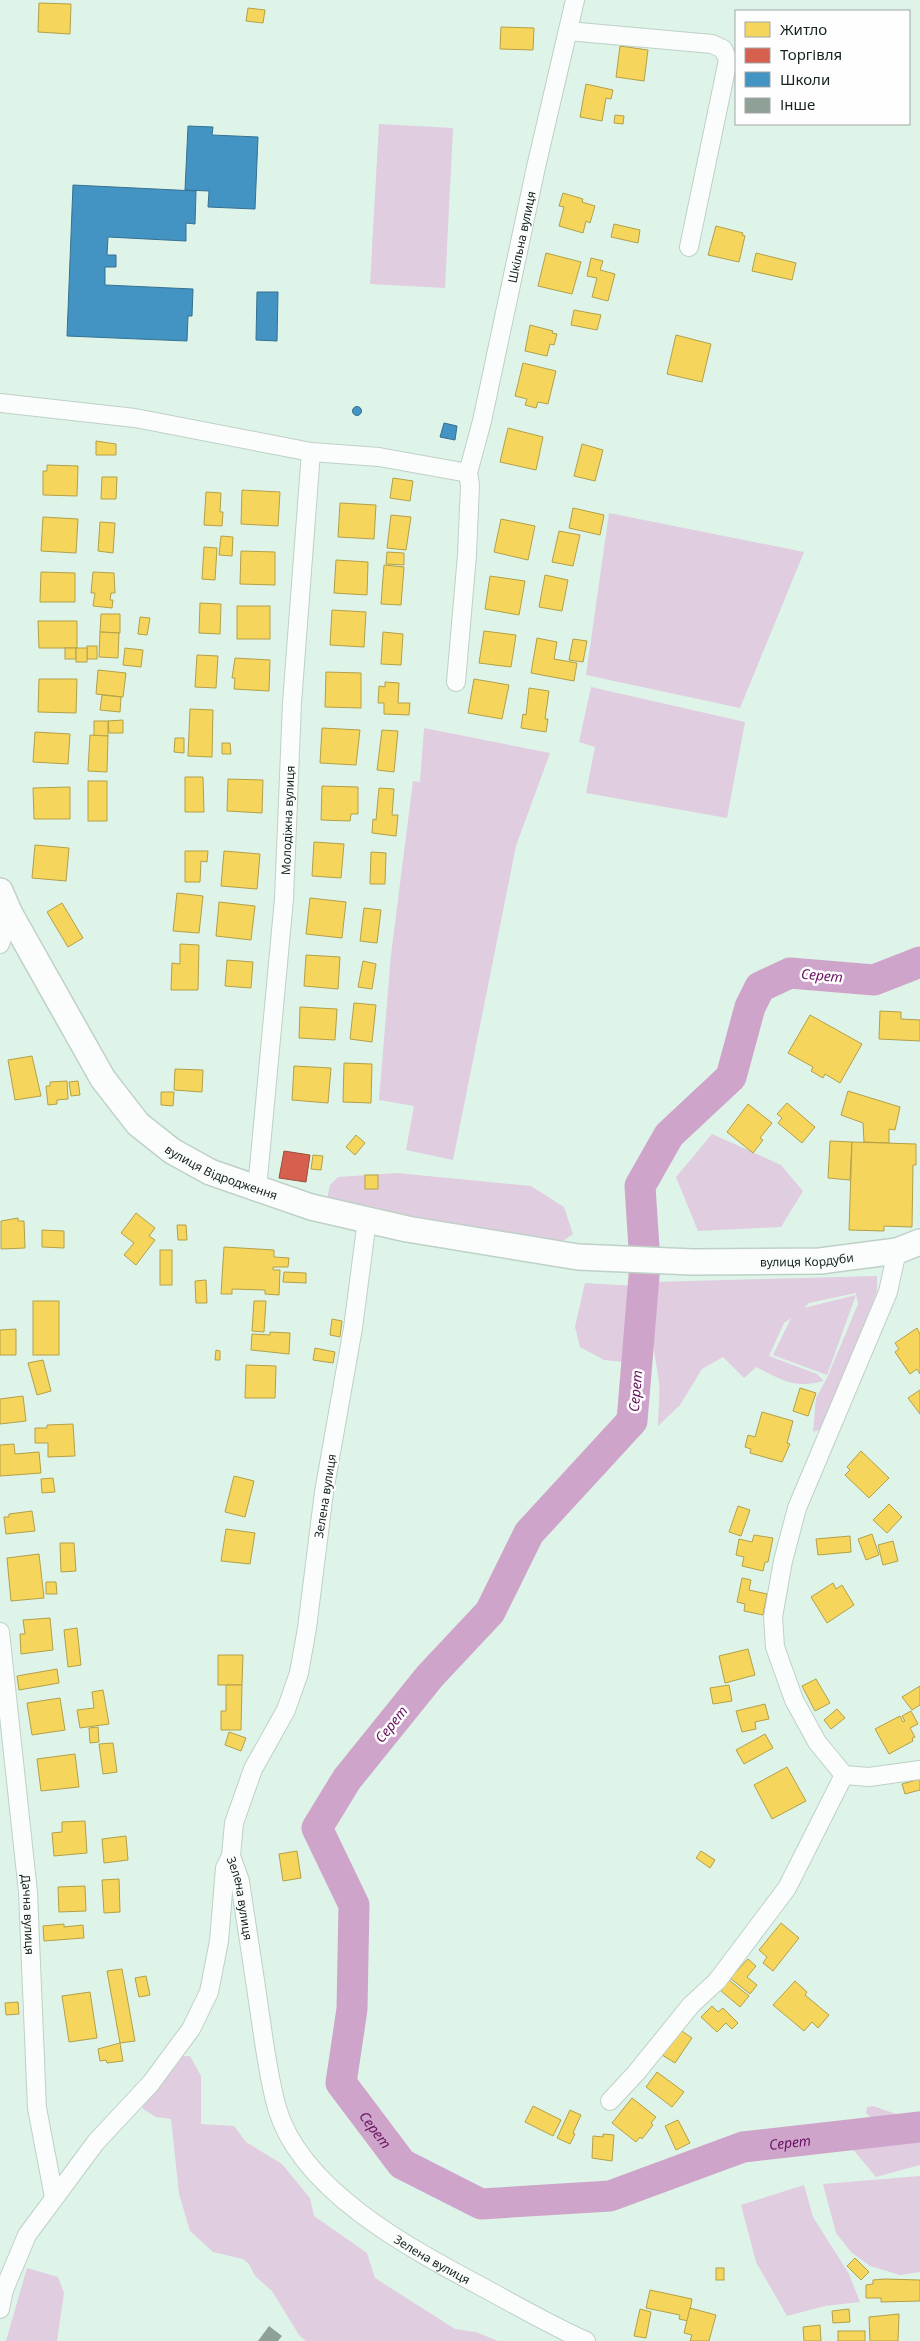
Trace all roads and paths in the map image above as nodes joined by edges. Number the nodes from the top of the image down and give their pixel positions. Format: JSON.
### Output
{"nodes":[{"id":1,"x":574,"y":0,"type":"edge"},
{"id":2,"x":568,"y":31,"type":"junction"},
{"id":3,"x":689,"y":247,"type":"dead end"},
{"id":4,"x":0,"y":404,"type":"edge"},
{"id":5,"x":311,"y":452,"type":"junction"},
{"id":6,"x":468,"y":473,"type":"junction"},
{"id":7,"x":456,"y":682,"type":"dead end"},
{"id":8,"x":0,"y":891,"type":"edge"},
{"id":9,"x":10,"y":914,"type":"junction"},
{"id":10,"x":0,"y":944,"type":"edge"},
{"id":11,"x":257,"y":1189,"type":"junction"},
{"id":12,"x":367,"y":1220,"type":"junction"},
{"id":13,"x":920,"y":1242,"type":"edge"},
{"id":14,"x":897,"y":1251,"type":"junction"},
{"id":15,"x":578,"y":1257,"type":"joint"},
{"id":16,"x":0,"y":1632,"type":"edge"},
{"id":17,"x":920,"y":1770,"type":"edge"},
{"id":18,"x":844,"y":1775,"type":"junction"},
{"id":19,"x":231,"y":1856,"type":"junction"},
{"id":20,"x":610,"y":2101,"type":"dead end"},
{"id":21,"x":54,"y":2197,"type":"junction"},
{"id":22,"x":0,"y":2309,"type":"edge"},
{"id":23,"x":581,"y":2339,"type":"edge"}],
"edges":[{"from":1,"to":2,"type":"street","name":"Шкільна вулиця"},
{"from":2,"to":3,"type":"street"},
{"from":2,"to":6,"type":"street","name":"Шкільна вулиця"},
{"from":4,"to":5,"type":"street"},
{"from":5,"to":6,"type":"street"},
{"from":5,"to":11,"type":"street","name":"Молодіжна вулиця"},
{"from":6,"to":7,"type":"street","name":"Шкільна вулиця"},
{"from":8,"to":9,"type":"street","name":"вулиця Відродження"},
{"from":9,"to":10,"type":"street"},
{"from":9,"to":11,"type":"street","name":"вулиця Відродження"},
{"from":11,"to":12,"type":"street","name":"вулиця Відродження"},
{"from":12,"to":15,"type":"street","name":"вулиця Відродження"},
{"from":12,"to":19,"type":"street","name":"Зелена вулиця"},
{"from":13,"to":14,"type":"street","name":"вулиця Кордуби"},
{"from":14,"to":15,"type":"street","name":"вулиця Кордуби"},
{"from":14,"to":18,"type":"street"},
{"from":16,"to":21,"type":"street","name":"Дачна вулиця"},
{"from":17,"to":18,"type":"street"},
{"from":18,"to":20,"type":"street"},
{"from":19,"to":21,"type":"street"},
{"from":19,"to":23,"type":"street","name":"Зелена вулиця"},
{"from":21,"to":22,"type":"street"}]}
